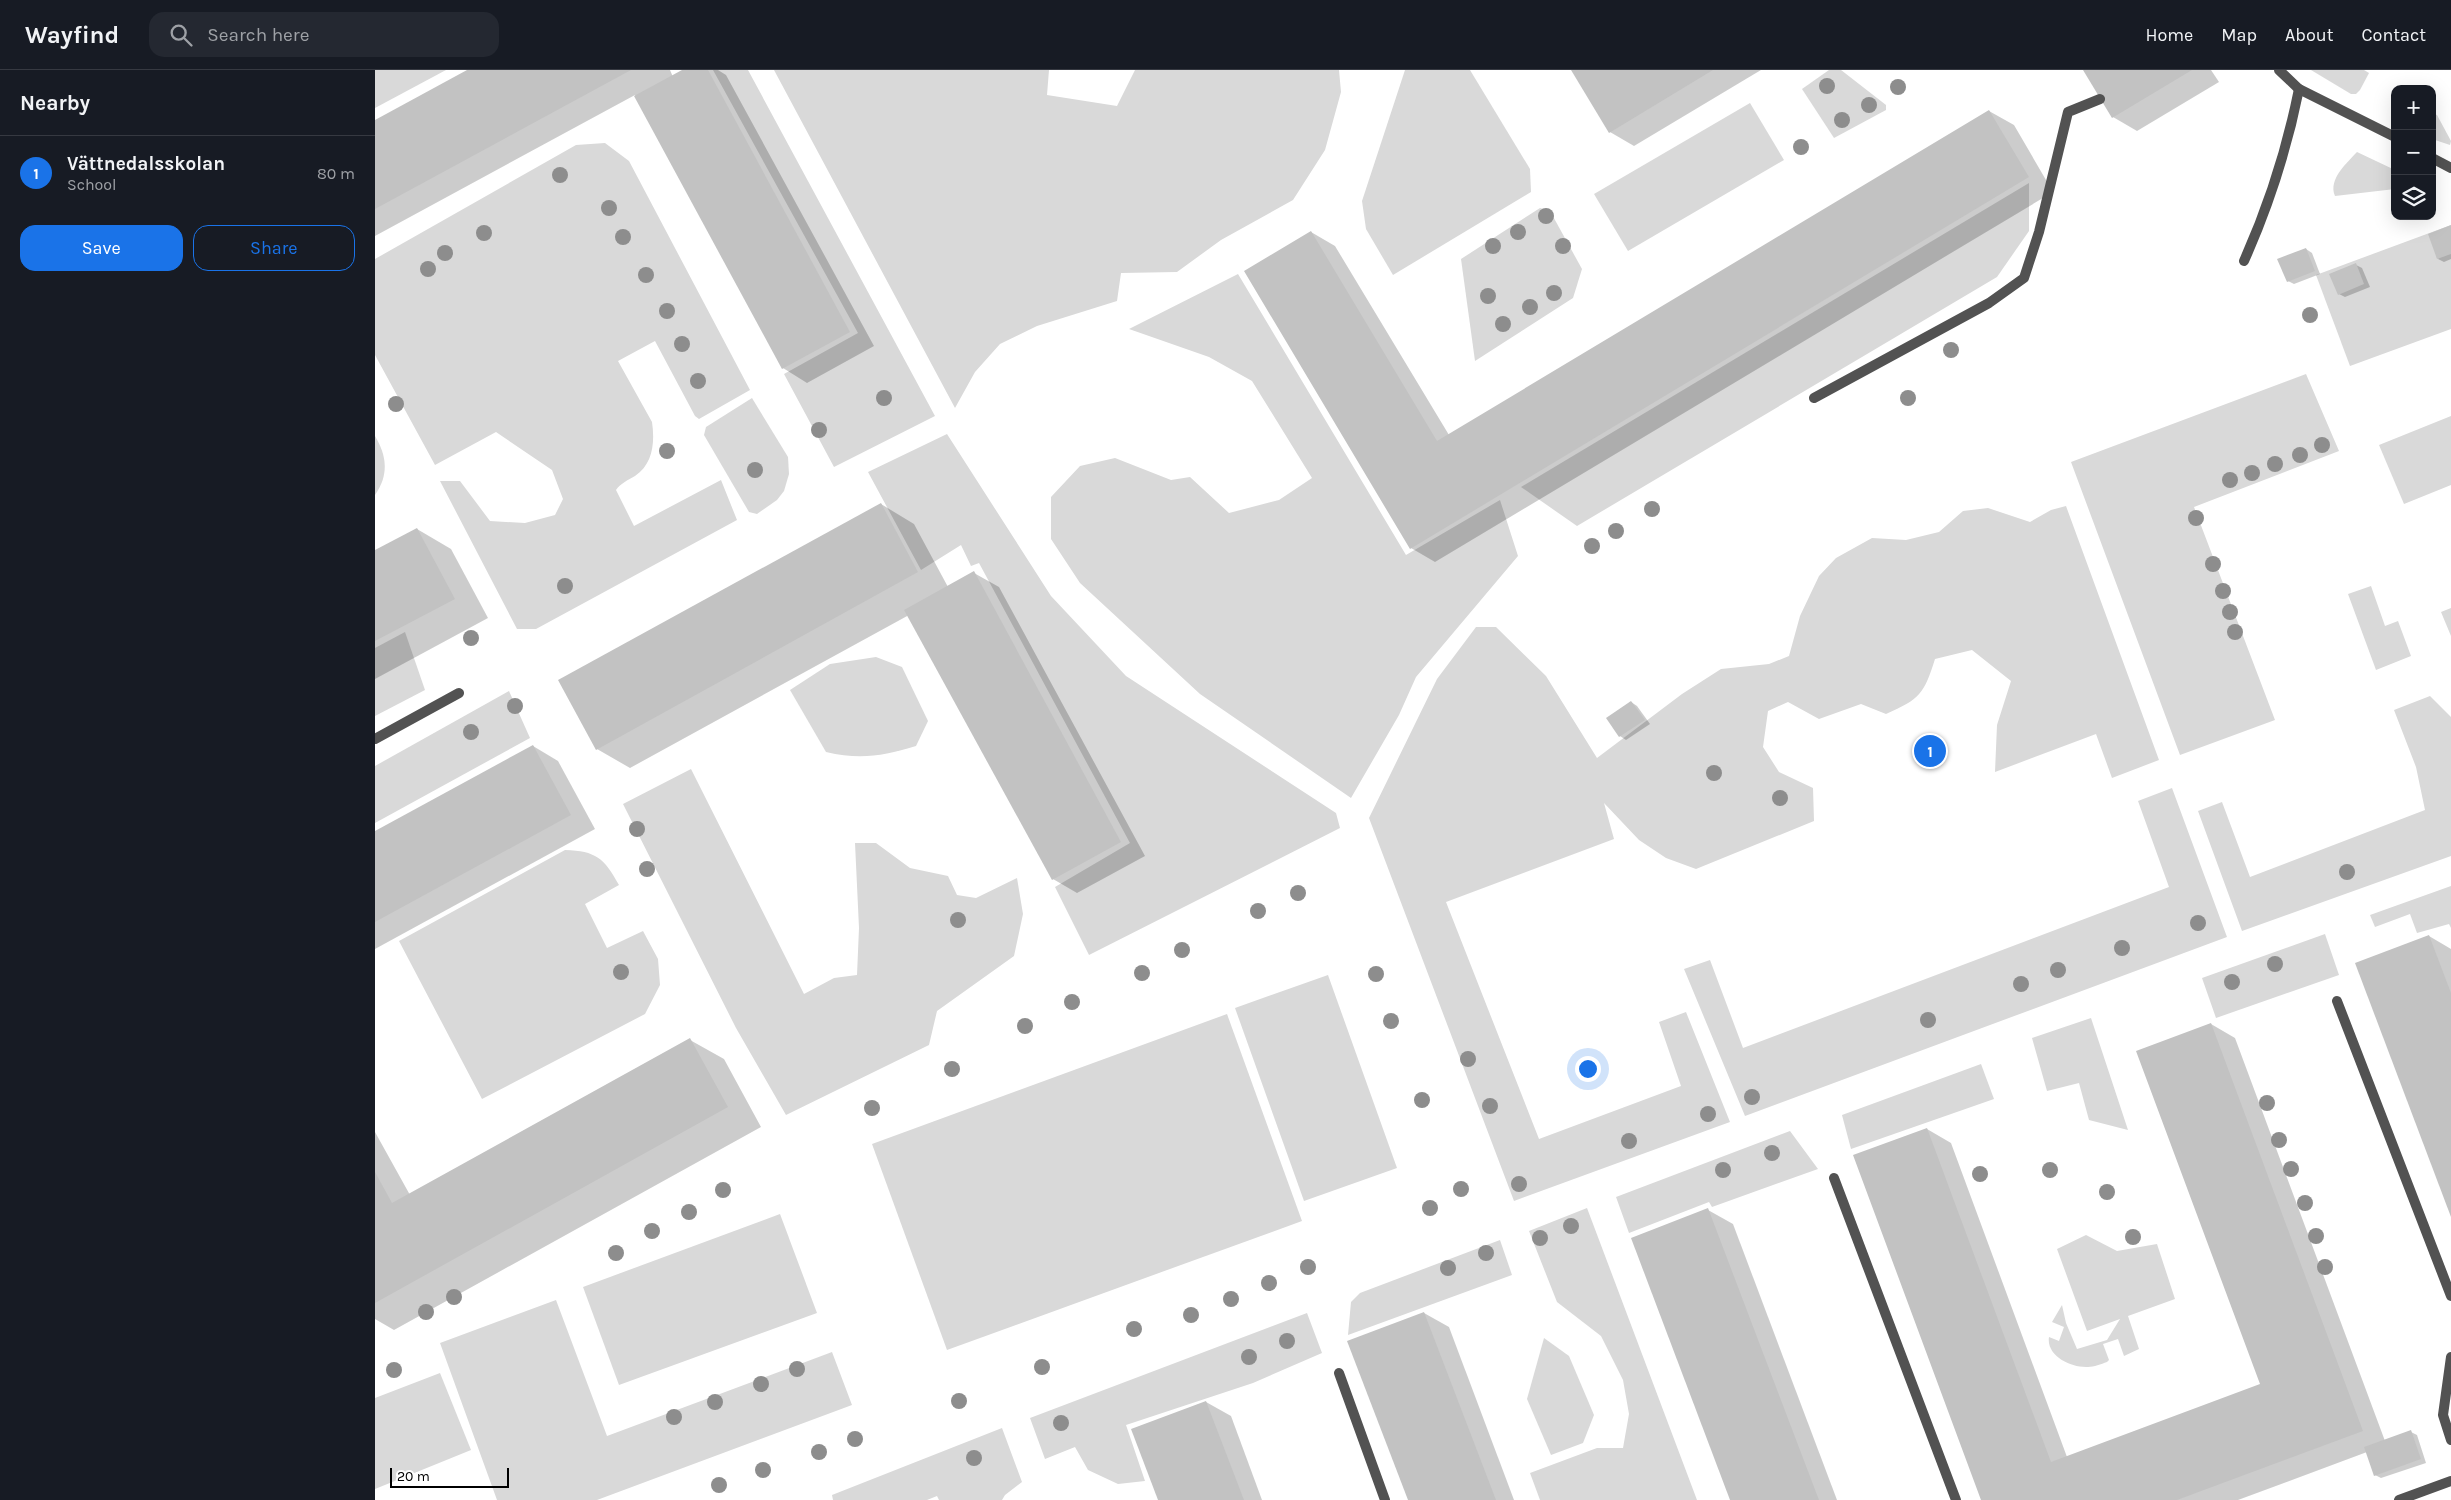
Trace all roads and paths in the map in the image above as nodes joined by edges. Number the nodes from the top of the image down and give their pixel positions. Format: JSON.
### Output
{"nodes":[{"id":1,"x":2279,"y":70,"type":"edge"},
{"id":2,"x":2299,"y":89,"type":"junction"},
{"id":3,"x":2100,"y":99,"type":"dead end"},
{"id":4,"x":2391,"y":135,"type":"edge"},
{"id":5,"x":2436,"y":160,"type":"edge"},
{"id":6,"x":2451,"y":168,"type":"edge"},
{"id":7,"x":2244,"y":261,"type":"dead end"},
{"id":8,"x":1814,"y":398,"type":"dead end"},
{"id":9,"x":459,"y":693,"type":"dead end"},
{"id":10,"x":375,"y":738,"type":"edge"},
{"id":11,"x":2337,"y":1000,"type":"dead end"},
{"id":12,"x":1834,"y":1178,"type":"dead end"},
{"id":13,"x":2451,"y":1296,"type":"edge"},
{"id":14,"x":2451,"y":1357,"type":"edge"},
{"id":15,"x":1339,"y":1373,"type":"dead end"},
{"id":16,"x":2451,"y":1440,"type":"edge"},
{"id":17,"x":2451,"y":1481,"type":"edge"},
{"id":18,"x":1385,"y":1500,"type":"edge"},
{"id":19,"x":1957,"y":1500,"type":"edge"},
{"id":20,"x":2399,"y":1500,"type":"edge"}],
"edges":[{"from":1,"to":2,"type":"street"},
{"from":2,"to":4,"type":"street"},
{"from":2,"to":7,"type":"street"},
{"from":3,"to":8,"type":"street"},
{"from":5,"to":6,"type":"street"},
{"from":9,"to":10,"type":"street"},
{"from":11,"to":13,"type":"street"},
{"from":12,"to":19,"type":"street"},
{"from":14,"to":16,"type":"street"},
{"from":15,"to":18,"type":"street"},
{"from":17,"to":20,"type":"street"}]}
